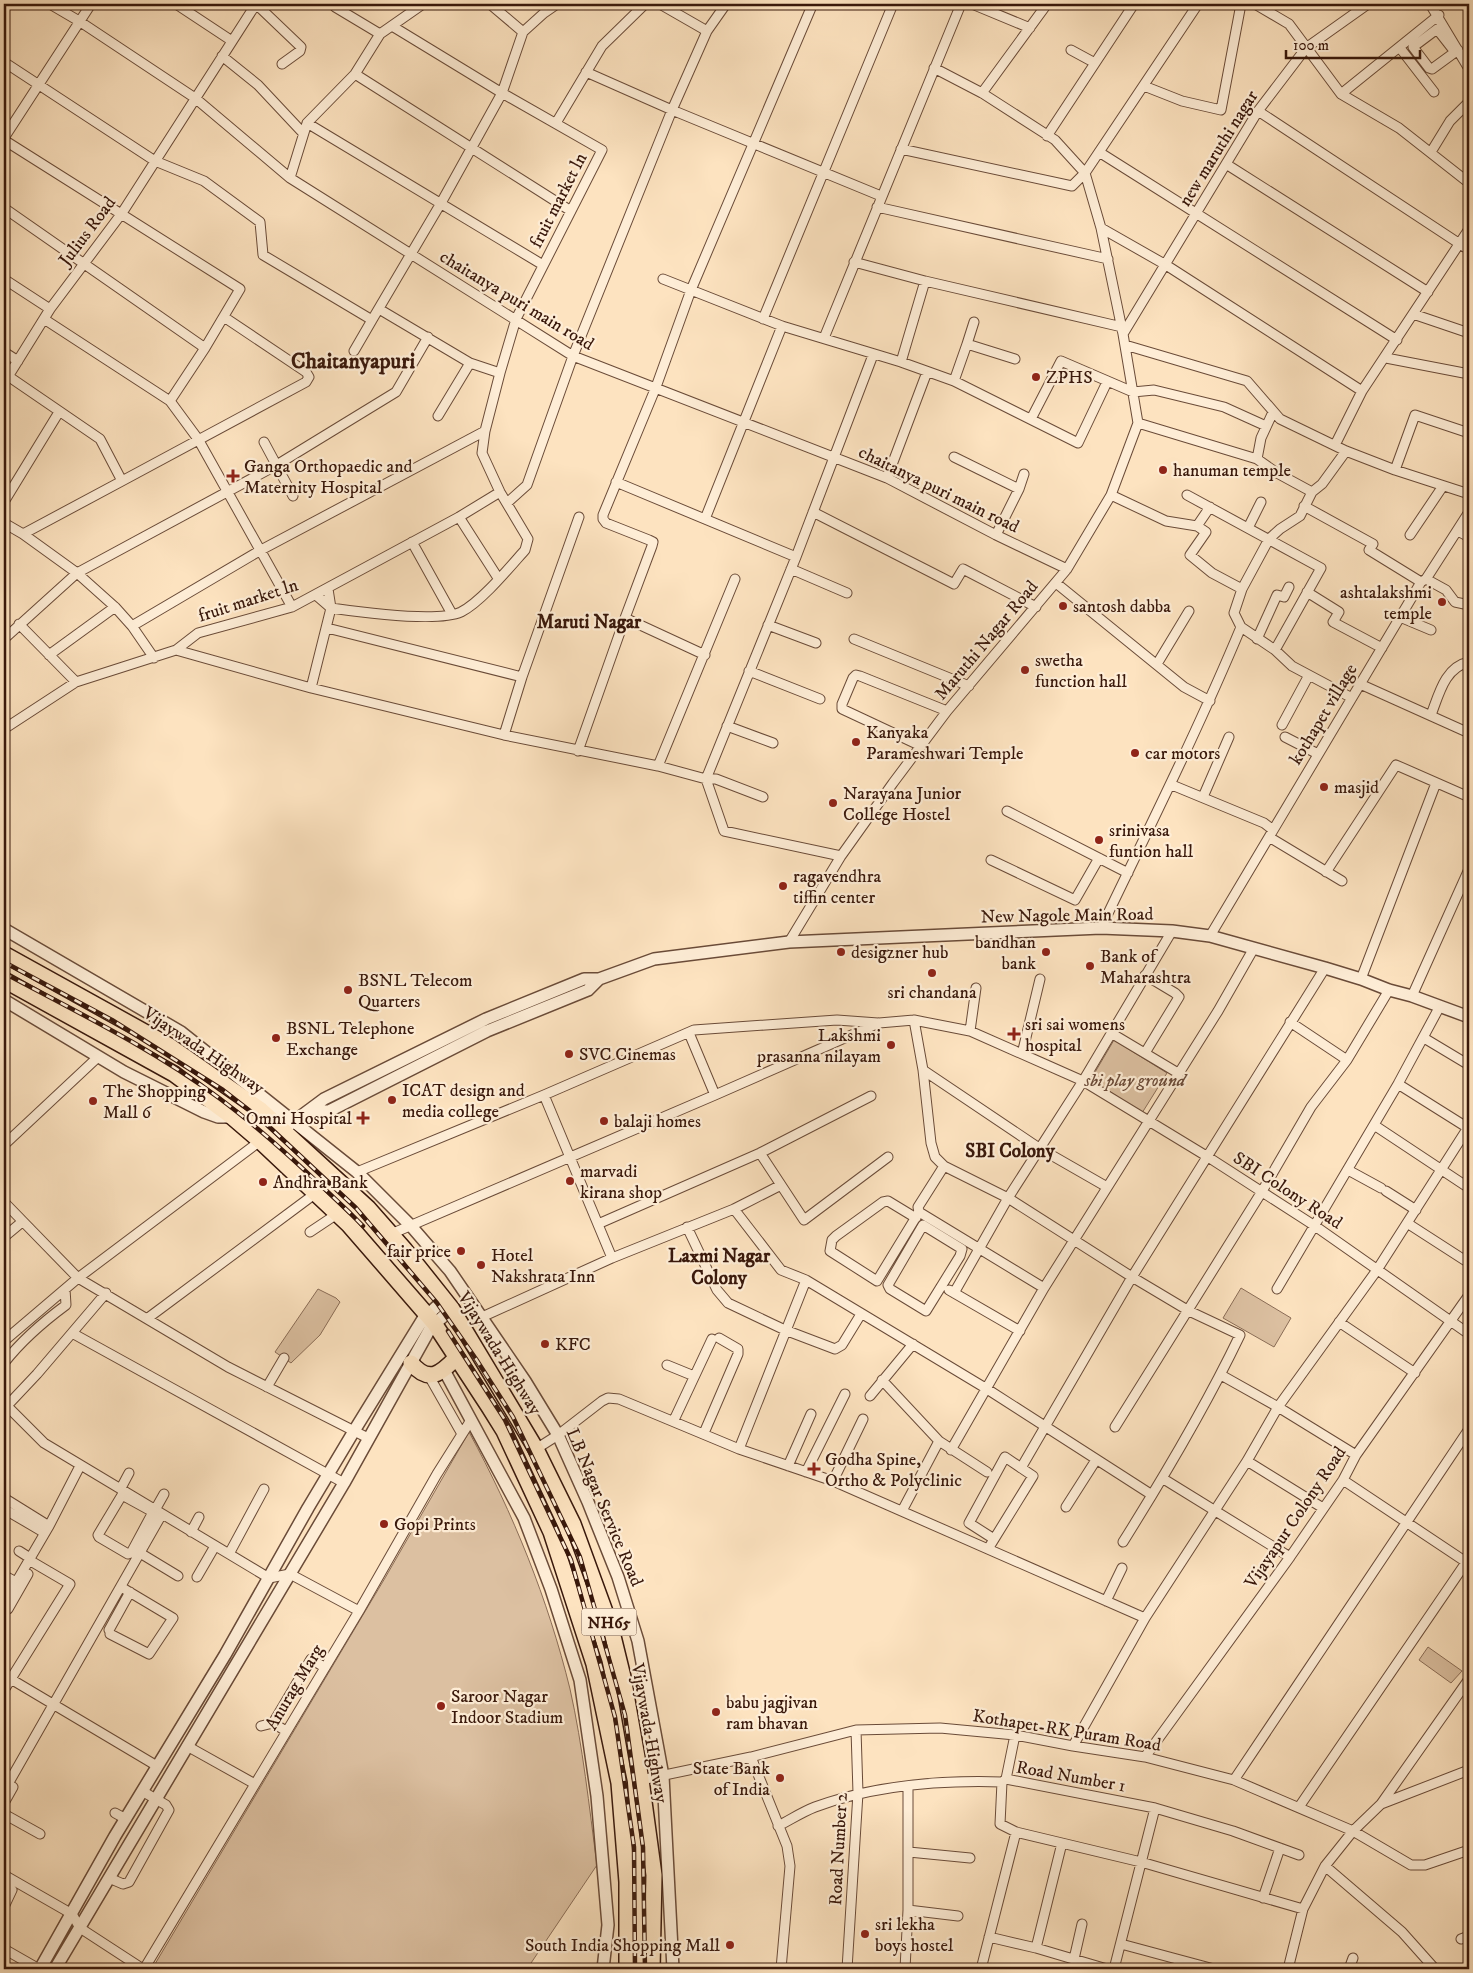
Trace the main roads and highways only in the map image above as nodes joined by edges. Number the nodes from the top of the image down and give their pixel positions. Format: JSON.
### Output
{"nodes":[{"id":1,"x":4,"y":954,"type":"edge"},
{"id":2,"x":4,"y":980,"type":"edge"},
{"id":3,"x":456,"y":1358,"type":"junction"},
{"id":4,"x":411,"y":1364,"type":"road end"},
{"id":5,"x":573,"y":1524,"type":"junction"},
{"id":6,"x":551,"y":1532,"type":"junction"},
{"id":7,"x":654,"y":1892,"type":"junction"},
{"id":8,"x":628,"y":1894,"type":"junction"},
{"id":9,"x":654,"y":1915,"type":"junction"},
{"id":10,"x":628,"y":1917,"type":"junction"},
{"id":11,"x":627,"y":1969,"type":"edge"},
{"id":12,"x":652,"y":1969,"type":"edge"}],
"edges":[{"from":1,"to":5,"type":"highway","name":"Vijaywada Highway","number":"NH65"},
{"from":2,"to":3,"type":"highway","name":"Vijaywada Highway","number":"NH65"},
{"from":3,"to":4,"type":"highway"},
{"from":3,"to":6,"type":"highway","name":"Vijaywada Highway","number":"NH65"},
{"from":5,"to":6,"type":"highway"},
{"from":5,"to":7,"type":"highway","name":"Vijaywada Highway","number":"NH65"},
{"from":6,"to":8,"type":"highway","name":"Vijaywada Highway","number":"NH65"},
{"from":7,"to":8,"type":"highway"},
{"from":7,"to":9,"type":"highway","name":"Vijaywada Highway","number":"NH65"},
{"from":8,"to":10,"type":"highway","name":"Vijaywada Highway","number":"NH65"},
{"from":9,"to":10,"type":"highway"},
{"from":9,"to":12,"type":"highway","name":"Vijaywada Highway","number":"NH65"},
{"from":10,"to":11,"type":"highway","name":"Vijaywada Highway","number":"NH65"}]}
